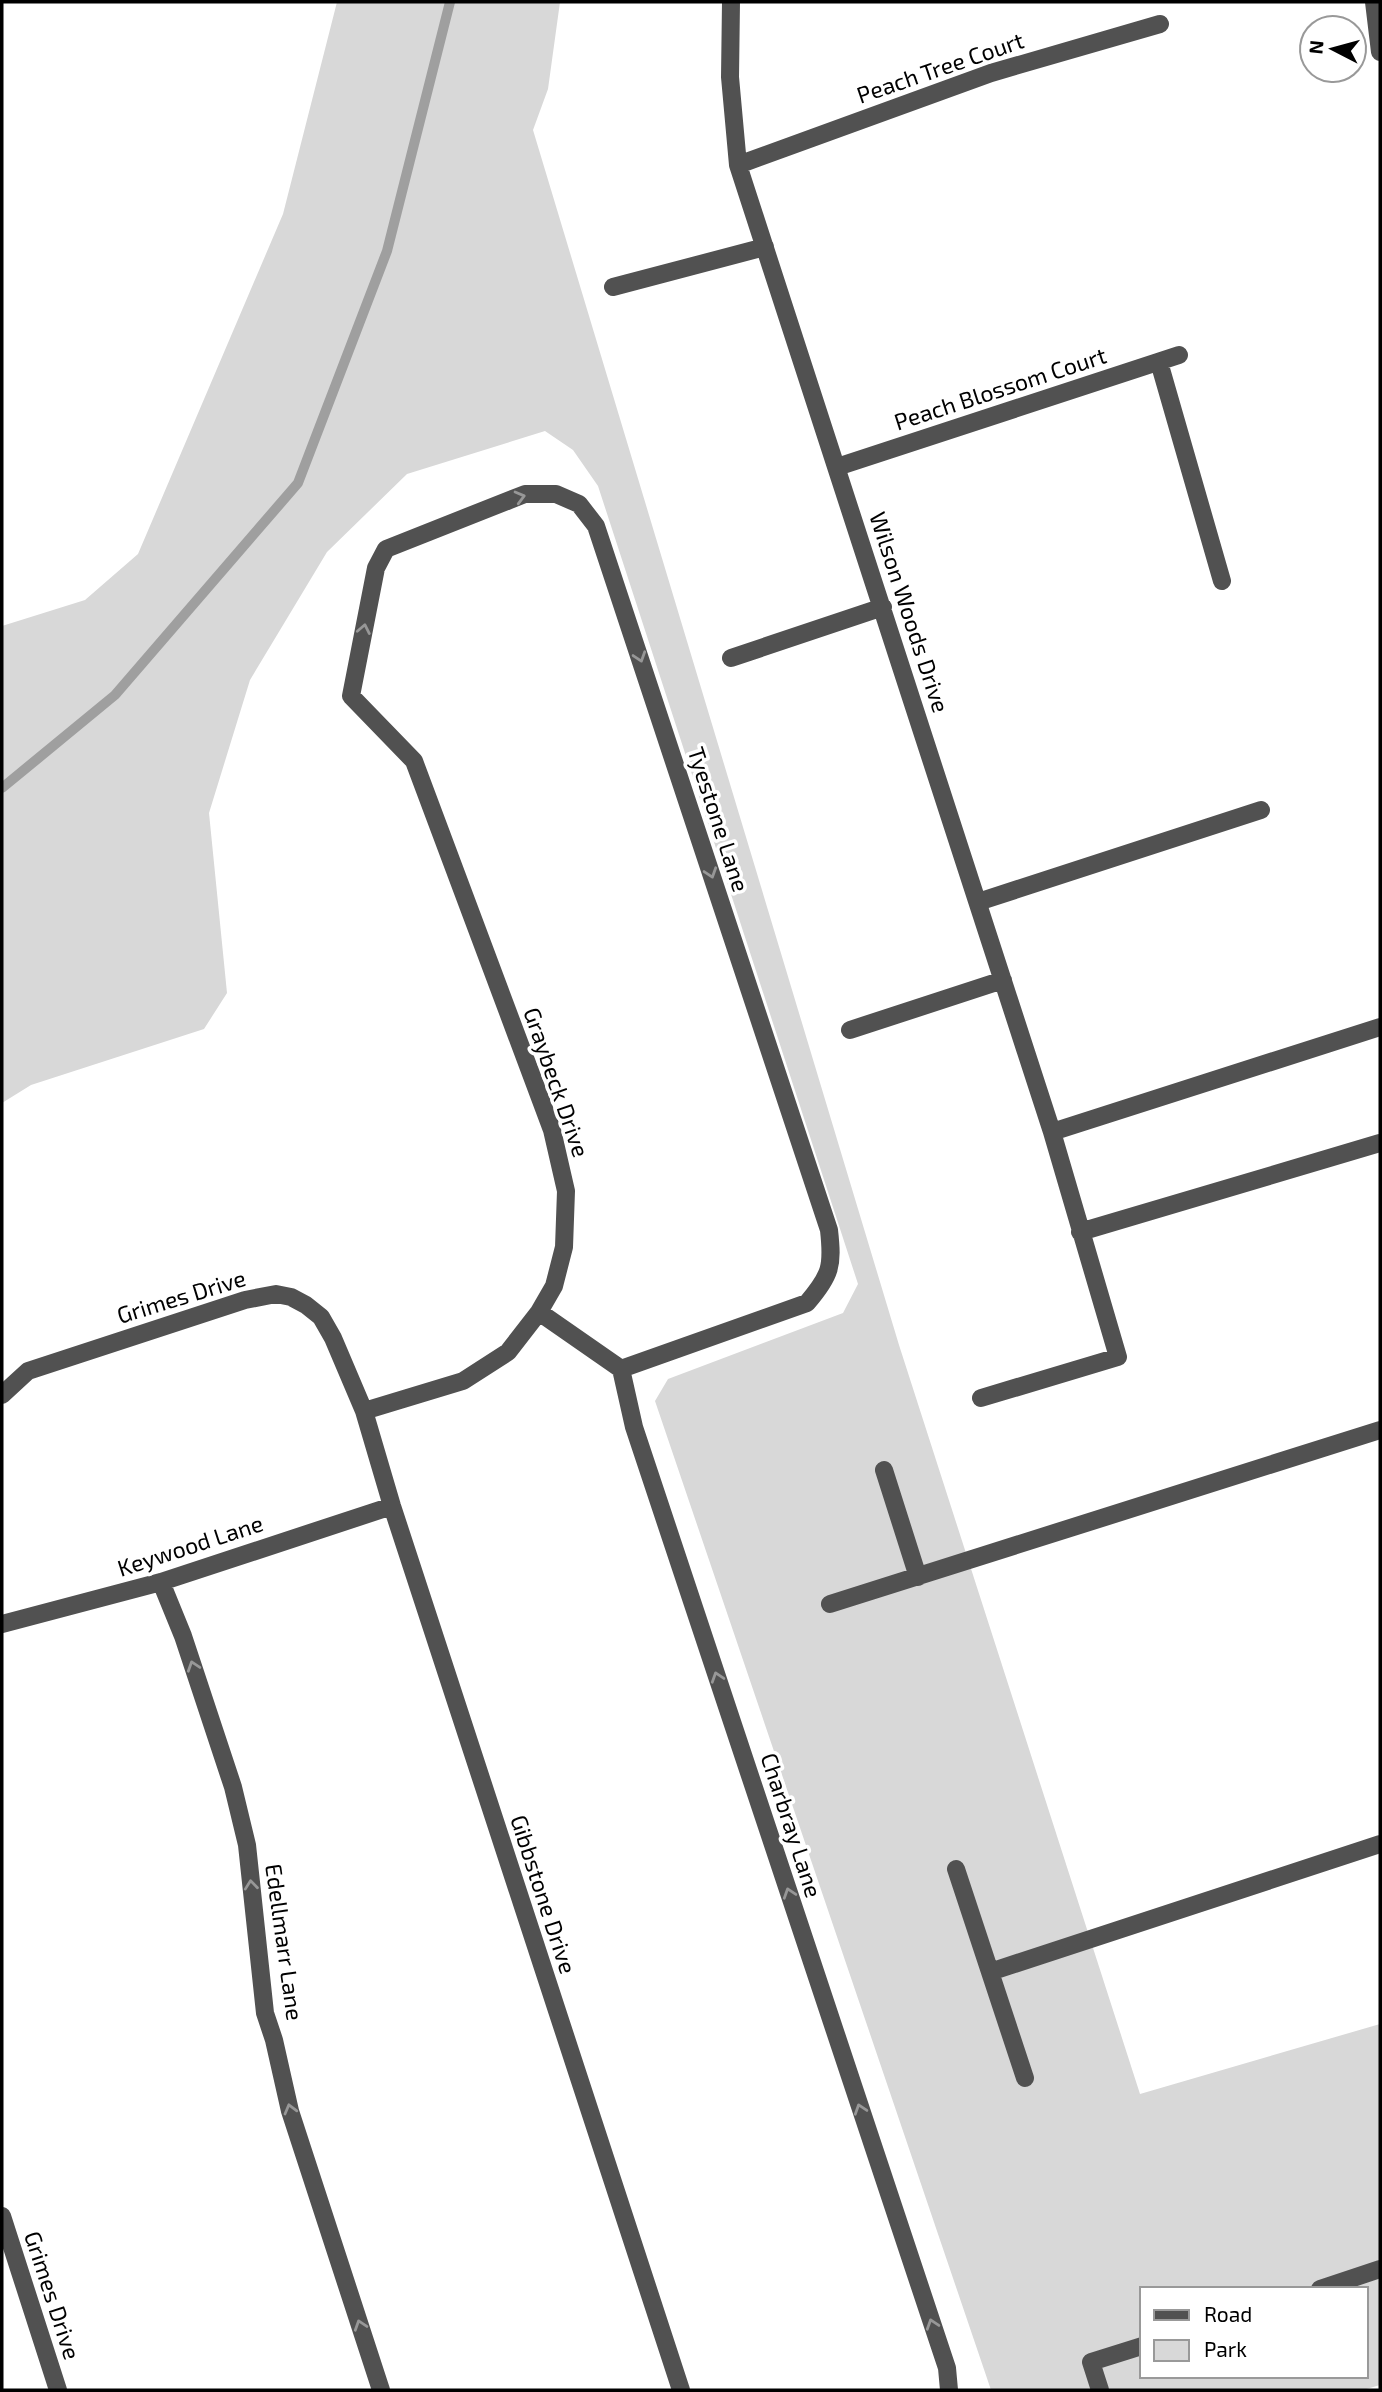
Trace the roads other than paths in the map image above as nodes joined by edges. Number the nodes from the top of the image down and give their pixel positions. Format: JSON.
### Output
{"nodes":[{"id":1,"x":731,"y":2,"type":"edge"},
{"id":2,"x":1374,"y":2,"type":"edge"},
{"id":3,"x":1160,"y":24,"type":"dead end"},
{"id":4,"x":1380,"y":52,"type":"edge"},
{"id":5,"x":738,"y":165,"type":"junction"},
{"id":6,"x":765,"y":247,"type":"junction"},
{"id":7,"x":613,"y":287,"type":"dead end"},
{"id":8,"x":1179,"y":355,"type":"dead end"},
{"id":9,"x":1159,"y":362,"type":"junction"},
{"id":10,"x":837,"y":467,"type":"junction"},
{"id":11,"x":1222,"y":581,"type":"dead end"},
{"id":12,"x":883,"y":607,"type":"junction"},
{"id":13,"x":731,"y":658,"type":"dead end"},
{"id":14,"x":351,"y":696,"type":"joint"},
{"id":15,"x":1261,"y":810,"type":"dead end"},
{"id":16,"x":978,"y":902,"type":"junction"},
{"id":17,"x":1003,"y":980,"type":"junction"},
{"id":18,"x":1380,"y":1027,"type":"edge"},
{"id":19,"x":850,"y":1030,"type":"dead end"},
{"id":20,"x":1052,"y":1132,"type":"junction"},
{"id":21,"x":1380,"y":1143,"type":"edge"},
{"id":22,"x":1080,"y":1232,"type":"junction"},
{"id":23,"x":540,"y":1312,"type":"junction"},
{"id":24,"x":621,"y":1369,"type":"junction"},
{"id":25,"x":2,"y":1395,"type":"edge"},
{"id":26,"x":981,"y":1398,"type":"dead end"},
{"id":27,"x":364,"y":1411,"type":"junction"},
{"id":28,"x":1380,"y":1430,"type":"edge"},
{"id":29,"x":884,"y":1471,"type":"dead end"},
{"id":30,"x":392,"y":1506,"type":"junction"},
{"id":31,"x":918,"y":1577,"type":"junction"},
{"id":32,"x":161,"y":1582,"type":"junction"},
{"id":33,"x":830,"y":1604,"type":"dead end"},
{"id":34,"x":2,"y":1624,"type":"edge"},
{"id":35,"x":1380,"y":1844,"type":"edge"},
{"id":36,"x":956,"y":1869,"type":"dead end"},
{"id":37,"x":990,"y":1972,"type":"junction"},
{"id":38,"x":1026,"y":2078,"type":"dead end"},
{"id":39,"x":2,"y":2216,"type":"edge"},
{"id":40,"x":1380,"y":2269,"type":"edge"},
{"id":41,"x":1326,"y":2287,"type":"edge"},
{"id":42,"x":1140,"y":2347,"type":"edge"},
{"id":43,"x":58,"y":2390,"type":"edge"},
{"id":44,"x":381,"y":2390,"type":"edge"},
{"id":45,"x":681,"y":2390,"type":"edge"},
{"id":46,"x":949,"y":2390,"type":"edge"},
{"id":47,"x":1100,"y":2390,"type":"edge"}],
"edges":[{"from":1,"to":5,"type":"street","name":"Wilson Woods Drive"},
{"from":2,"to":4,"type":"street"},
{"from":3,"to":5,"type":"street","name":"Peach Tree Court"},
{"from":5,"to":6,"type":"street","name":"Wilson Woods Drive"},
{"from":6,"to":7,"type":"street"},
{"from":6,"to":10,"type":"street","name":"Wilson Woods Drive"},
{"from":8,"to":9,"type":"street","name":"Peach Blossom Court"},
{"from":9,"to":10,"type":"street","name":"Peach Blossom Court"},
{"from":9,"to":11,"type":"street"},
{"from":10,"to":12,"type":"street","name":"Wilson Woods Drive"},
{"from":12,"to":13,"type":"street"},
{"from":12,"to":16,"type":"street","name":"Wilson Woods Drive"},
{"from":14,"to":23,"type":"street","name":"Graybeck Drive"},
{"from":14,"to":24,"type":"street","name":"Tyestone Lane","one_way":true},
{"from":15,"to":16,"type":"street"},
{"from":16,"to":17,"type":"street","name":"Wilson Woods Drive"},
{"from":17,"to":19,"type":"street"},
{"from":17,"to":20,"type":"street","name":"Wilson Woods Drive"},
{"from":18,"to":20,"type":"street"},
{"from":20,"to":22,"type":"street","name":"Wilson Woods Drive"},
{"from":21,"to":22,"type":"street"},
{"from":22,"to":26,"type":"street","name":"Wilson Woods Drive"},
{"from":23,"to":24,"type":"street"},
{"from":23,"to":27,"type":"street","name":"Graybeck Drive"},
{"from":46,"to":24,"type":"street","name":"Charbray Lane","one_way":true},
{"from":25,"to":27,"type":"street","name":"Grimes Drive"},
{"from":27,"to":30,"type":"street","name":"Gibbstone Drive"},
{"from":28,"to":31,"type":"street"},
{"from":29,"to":31,"type":"street"},
{"from":30,"to":32,"type":"street","name":"Keywood Lane"},
{"from":30,"to":45,"type":"street","name":"Gibbstone Drive"},
{"from":31,"to":33,"type":"street"},
{"from":32,"to":34,"type":"street","name":"Keywood Lane"},
{"from":44,"to":32,"type":"street","name":"Edellmarr Lane","one_way":true},
{"from":35,"to":37,"type":"street"},
{"from":36,"to":37,"type":"street"},
{"from":37,"to":38,"type":"street"},
{"from":39,"to":43,"type":"street","name":"Grimes Drive"},
{"from":40,"to":41,"type":"street"},
{"from":42,"to":47,"type":"street"}]}
